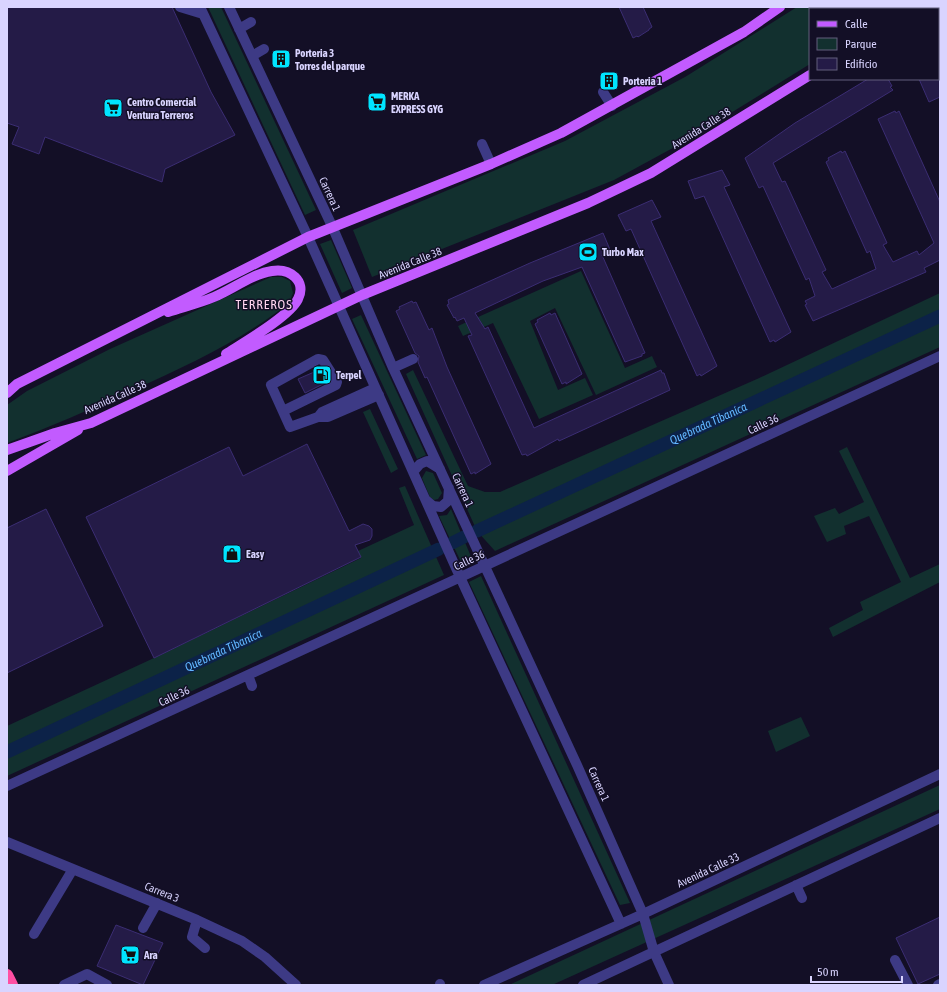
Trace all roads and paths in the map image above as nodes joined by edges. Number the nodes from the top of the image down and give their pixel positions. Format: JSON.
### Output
{"nodes":[{"id":1,"x":180,"y":7,"type":"edge"},
{"id":2,"x":229,"y":7,"type":"edge"},
{"id":3,"x":780,"y":7,"type":"edge"},
{"id":4,"x":201,"y":10,"type":"edge"},
{"id":5,"x":251,"y":22,"type":"dead end"},
{"id":6,"x":239,"y":29,"type":"junction"},
{"id":7,"x":264,"y":49,"type":"dead end"},
{"id":8,"x":252,"y":56,"type":"junction"},
{"id":9,"x":809,"y":76,"type":"edge"},
{"id":10,"x":604,"y":92,"type":"dead end"},
{"id":11,"x":612,"y":106,"type":"junction"},
{"id":12,"x":482,"y":144,"type":"dead end"},
{"id":13,"x":491,"y":164,"type":"junction"},
{"id":14,"x":332,"y":226,"type":"junction"},
{"id":15,"x":308,"y":236,"type":"junction"},
{"id":16,"x":362,"y":295,"type":"junction"},
{"id":17,"x":339,"y":306,"type":"junction"},
{"id":18,"x":136,"y":323,"type":"junction"},
{"id":19,"x":940,"y":356,"type":"edge"},
{"id":20,"x":413,"y":359,"type":"dead end"},
{"id":21,"x":394,"y":368,"type":"junction"},
{"id":22,"x":205,"y":369,"type":"junction"},
{"id":23,"x":17,"y":384,"type":"junction"},
{"id":24,"x":7,"y":389,"type":"edge"},
{"id":25,"x":377,"y":392,"type":"junction"},
{"id":26,"x":7,"y":393,"type":"edge"},
{"id":27,"x":282,"y":411,"type":"junction"},
{"id":28,"x":91,"y":422,"type":"junction"},
{"id":29,"x":7,"y":450,"type":"edge"},
{"id":30,"x":7,"y":471,"type":"edge"},
{"id":31,"x":442,"y":471,"type":"junction"},
{"id":32,"x":413,"y":472,"type":"junction"},
{"id":33,"x":449,"y":487,"type":"junction"},
{"id":34,"x":426,"y":500,"type":"junction"},
{"id":35,"x":485,"y":565,"type":"junction"},
{"id":36,"x":460,"y":577,"type":"junction"},
{"id":37,"x":248,"y":675,"type":"junction"},
{"id":38,"x":252,"y":686,"type":"dead end"},
{"id":39,"x":940,"y":774,"type":"edge"},
{"id":40,"x":7,"y":786,"type":"edge"},
{"id":41,"x":940,"y":818,"type":"edge"},
{"id":42,"x":7,"y":842,"type":"edge"},
{"id":43,"x":73,"y":869,"type":"junction"},
{"id":44,"x":796,"y":885,"type":"junction"},
{"id":45,"x":802,"y":898,"type":"dead end"},
{"id":46,"x":157,"y":903,"type":"junction"},
{"id":47,"x":643,"y":914,"type":"junction"},
{"id":48,"x":197,"y":920,"type":"junction"},
{"id":49,"x":621,"y":924,"type":"junction"},
{"id":50,"x":143,"y":928,"type":"dead end"},
{"id":51,"x":34,"y":934,"type":"dead end"},
{"id":52,"x":206,"y":948,"type":"dead end"},
{"id":53,"x":654,"y":952,"type":"junction"},
{"id":54,"x":895,"y":960,"type":"dead end"},
{"id":55,"x":7,"y":975,"type":"edge"},
{"id":56,"x":12,"y":985,"type":"edge"},
{"id":57,"x":64,"y":985,"type":"edge"},
{"id":58,"x":107,"y":985,"type":"edge"},
{"id":59,"x":296,"y":985,"type":"edge"},
{"id":60,"x":484,"y":985,"type":"edge"},
{"id":61,"x":583,"y":985,"type":"edge"},
{"id":62,"x":669,"y":985,"type":"edge"},
{"id":63,"x":908,"y":985,"type":"edge"}],
"edges":[{"from":1,"to":4,"type":"street"},
{"from":2,"to":6,"type":"street","name":"Carrera 1"},
{"from":3,"to":11,"type":"main road"},
{"from":4,"to":15,"type":"street"},
{"from":5,"to":6,"type":"street"},
{"from":6,"to":8,"type":"street","name":"Carrera 1"},
{"from":7,"to":8,"type":"street"},
{"from":8,"to":14,"type":"street","name":"Carrera 1"},
{"from":9,"to":16,"type":"main road","name":"Avenida Calle 38"},
{"from":10,"to":11,"type":"street"},
{"from":11,"to":13,"type":"main road"},
{"from":12,"to":13,"type":"street"},
{"from":13,"to":14,"type":"main road"},
{"from":14,"to":15,"type":"main road"},
{"from":14,"to":16,"type":"street","name":"Carrera 1"},
{"from":15,"to":17,"type":"street"},
{"from":15,"to":18,"type":"main road"},
{"from":16,"to":17,"type":"main road","name":"Avenida Calle 38"},
{"from":16,"to":21,"type":"street","name":"Carrera 1"},
{"from":17,"to":22,"type":"main road","name":"Avenida Calle 38"},
{"from":17,"to":25,"type":"street"},
{"from":18,"to":22,"type":"main road"},
{"from":18,"to":23,"type":"main road"},
{"from":19,"to":35,"type":"street","name":"Calle 36"},
{"from":20,"to":21,"type":"street"},
{"from":21,"to":31,"type":"street","name":"Carrera 1"},
{"from":22,"to":28,"type":"main road","name":"Avenida Calle 38"},
{"from":23,"to":24,"type":"main road"},
{"from":23,"to":26,"type":"main road"},
{"from":25,"to":27,"type":"street"},
{"from":25,"to":32,"type":"street"},
{"from":27,"to":27,"type":"street"},
{"from":28,"to":29,"type":"main road","name":"Avenida Calle 38"},
{"from":28,"to":30,"type":"main road"},
{"from":31,"to":32,"type":"street"},
{"from":31,"to":33,"type":"street","name":"Carrera 1"},
{"from":32,"to":34,"type":"street"},
{"from":33,"to":34,"type":"street"},
{"from":33,"to":35,"type":"street","name":"Carrera 1"},
{"from":34,"to":36,"type":"street"},
{"from":35,"to":36,"type":"street","name":"Calle 36"},
{"from":35,"to":47,"type":"street","name":"Carrera 1"},
{"from":36,"to":37,"type":"street","name":"Calle 36"},
{"from":36,"to":49,"type":"street"},
{"from":37,"to":38,"type":"street"},
{"from":37,"to":40,"type":"street","name":"Calle 36"},
{"from":39,"to":47,"type":"street","name":"Avenida Calle 33"},
{"from":41,"to":44,"type":"street"},
{"from":42,"to":43,"type":"street","name":"Carrera 3"},
{"from":43,"to":46,"type":"street","name":"Carrera 3"},
{"from":43,"to":51,"type":"street"},
{"from":44,"to":45,"type":"street"},
{"from":44,"to":53,"type":"street"},
{"from":46,"to":48,"type":"street","name":"Carrera 3"},
{"from":46,"to":50,"type":"street"},
{"from":47,"to":49,"type":"street","name":"Avenida Calle 33"},
{"from":47,"to":53,"type":"street","name":"Carrera 1"},
{"from":48,"to":52,"type":"street"},
{"from":48,"to":59,"type":"street","name":"Carrera 3"},
{"from":49,"to":60,"type":"street","name":"Avenida Calle 33"},
{"from":53,"to":61,"type":"street"},
{"from":53,"to":62,"type":"street","name":"Carrera 1"},
{"from":54,"to":63,"type":"street"},
{"from":55,"to":56,"type":"highway"},
{"from":57,"to":58,"type":"street"}]}
